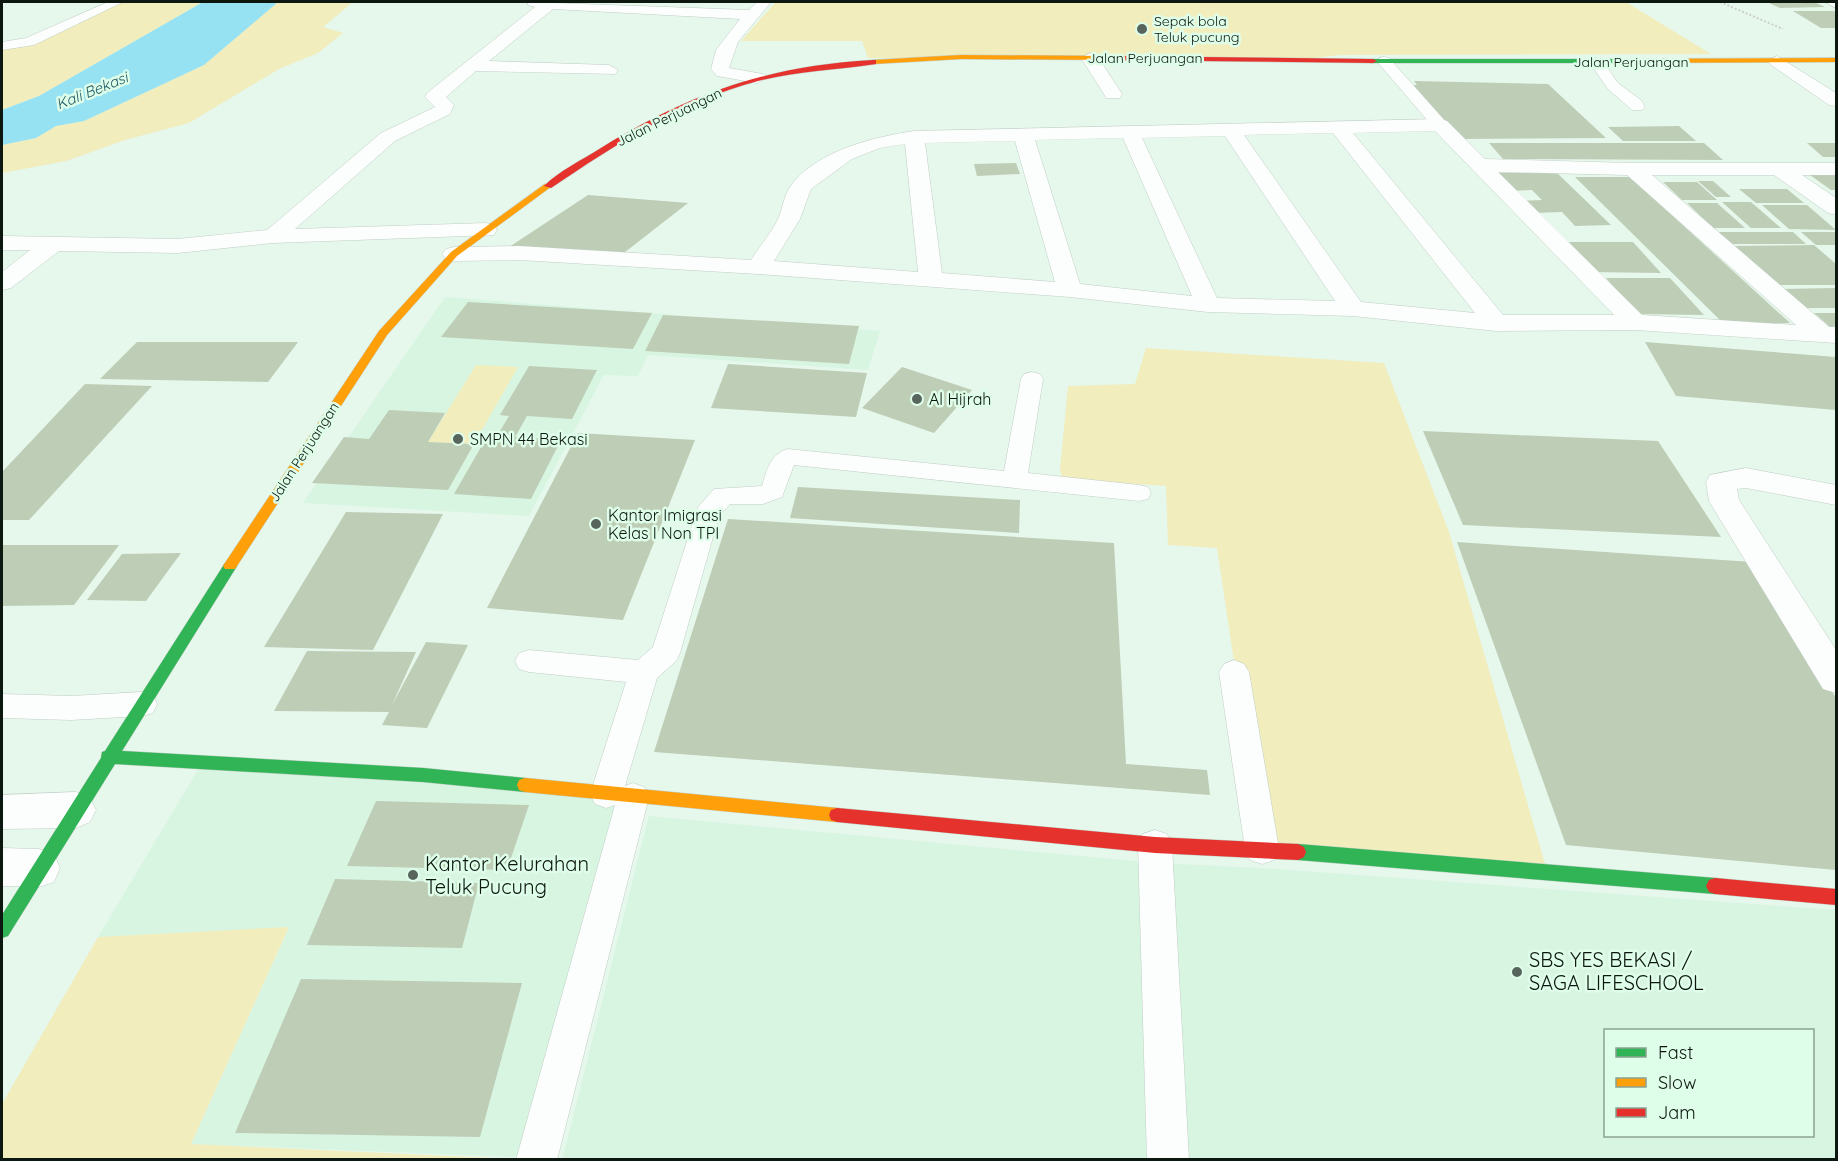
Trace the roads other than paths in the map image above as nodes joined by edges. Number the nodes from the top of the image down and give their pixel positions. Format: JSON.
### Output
{"nodes":[{"id":1,"x":117,"y":2,"type":"edge"},
{"id":2,"x":544,"y":2,"type":"edge"},
{"id":3,"x":1831,"y":2,"type":"edge"},
{"id":4,"x":1836,"y":4,"type":"edge"},
{"id":5,"x":759,"y":8,"type":"edge"},
{"id":6,"x":2,"y":46,"type":"edge"},
{"id":7,"x":1090,"y":58,"type":"junction"},
{"id":8,"x":1384,"y":60,"type":"junction"},
{"id":9,"x":1836,"y":60,"type":"edge"},
{"id":10,"x":1777,"y":61,"type":"junction"},
{"id":11,"x":1596,"y":62,"type":"junction"},
{"id":12,"x":473,"y":66,"type":"junction"},
{"id":13,"x":609,"y":70,"type":"dead end"},
{"id":14,"x":757,"y":78,"type":"junction"},
{"id":15,"x":1113,"y":94,"type":"dead end"},
{"id":16,"x":1836,"y":101,"type":"edge"},
{"id":17,"x":1637,"y":107,"type":"dead end"},
{"id":18,"x":1440,"y":125,"type":"junction"},
{"id":19,"x":1338,"y":127,"type":"junction"},
{"id":20,"x":1230,"y":129,"type":"junction"},
{"id":21,"x":1129,"y":130,"type":"junction"},
{"id":22,"x":1023,"y":134,"type":"junction"},
{"id":23,"x":914,"y":137,"type":"junction"},
{"id":24,"x":1480,"y":165,"type":"junction"},
{"id":25,"x":1632,"y":169,"type":"junction"},
{"id":26,"x":1779,"y":169,"type":"junction"},
{"id":27,"x":1836,"y":169,"type":"edge"},
{"id":28,"x":1836,"y":208,"type":"edge"},
{"id":29,"x":486,"y":230,"type":"junction"},
{"id":30,"x":273,"y":236,"type":"junction"},
{"id":31,"x":2,"y":243,"type":"edge"},
{"id":32,"x":55,"y":243,"type":"junction"},
{"id":33,"x":454,"y":254,"type":"junction"},
{"id":34,"x":758,"y":267,"type":"junction"},
{"id":35,"x":931,"y":278,"type":"junction"},
{"id":36,"x":2,"y":283,"type":"edge"},
{"id":37,"x":1070,"y":290,"type":"junction"},
{"id":38,"x":1208,"y":305,"type":"junction"},
{"id":39,"x":1353,"y":309,"type":"junction"},
{"id":40,"x":1635,"y":322,"type":"junction"},
{"id":41,"x":1496,"y":323,"type":"junction"},
{"id":42,"x":1829,"y":334,"type":"edge"},
{"id":43,"x":1032,"y":379,"type":"dead end"},
{"id":44,"x":1014,"y":482,"type":"junction"},
{"id":45,"x":1139,"y":493,"type":"dead end"},
{"id":46,"x":1836,"y":495,"type":"edge"},
{"id":47,"x":529,"y":661,"type":"dead end"},
{"id":48,"x":644,"y":672,"type":"junction"},
{"id":49,"x":1234,"y":672,"type":"dead end"},
{"id":50,"x":1836,"y":679,"type":"edge"},
{"id":51,"x":142,"y":704,"type":"junction"},
{"id":52,"x":2,"y":706,"type":"edge"},
{"id":53,"x":108,"y":758,"type":"junction"},
{"id":54,"x":620,"y":795,"type":"junction"},
{"id":55,"x":76,"y":810,"type":"junction"},
{"id":56,"x":2,"y":812,"type":"edge"},
{"id":57,"x":1155,"y":845,"type":"junction"},
{"id":58,"x":1262,"y":849,"type":"junction"},
{"id":59,"x":20,"y":867,"type":"edge"},
{"id":60,"x":1836,"y":897,"type":"edge"},
{"id":61,"x":2,"y":930,"type":"edge"},
{"id":62,"x":536,"y":1160,"type":"edge"},
{"id":63,"x":1168,"y":1160,"type":"edge"}],
"edges":[{"from":1,"to":6,"type":"lane"},
{"from":2,"to":5,"type":"street"},
{"from":2,"to":12,"type":"street"},
{"from":3,"to":4,"type":"lane"},
{"from":5,"to":14,"type":"street"},
{"from":7,"to":8,"type":"main road","name":"Jalan Perjuangan"},
{"from":7,"to":14,"type":"main road","name":"Jalan Perjuangan"},
{"from":7,"to":15,"type":"street"},
{"from":8,"to":11,"type":"main road","name":"Jalan Perjuangan"},
{"from":8,"to":18,"type":"lane"},
{"from":9,"to":10,"type":"main road","name":"Jalan Perjuangan"},
{"from":10,"to":11,"type":"main road","name":"Jalan Perjuangan"},
{"from":10,"to":16,"type":"street"},
{"from":11,"to":17,"type":"lane"},
{"from":12,"to":13,"type":"street"},
{"from":12,"to":30,"type":"street"},
{"from":14,"to":29,"type":"main road","name":"Jalan Perjuangan"},
{"from":18,"to":19,"type":"street"},
{"from":18,"to":24,"type":"street"},
{"from":19,"to":20,"type":"street"},
{"from":19,"to":41,"type":"street"},
{"from":20,"to":21,"type":"street"},
{"from":20,"to":39,"type":"street"},
{"from":21,"to":22,"type":"street"},
{"from":21,"to":38,"type":"street"},
{"from":22,"to":23,"type":"street"},
{"from":22,"to":37,"type":"street"},
{"from":23,"to":34,"type":"street"},
{"from":23,"to":35,"type":"street"},
{"from":24,"to":25,"type":"street"},
{"from":24,"to":40,"type":"street"},
{"from":25,"to":26,"type":"street"},
{"from":25,"to":42,"type":"street"},
{"from":26,"to":27,"type":"street"},
{"from":26,"to":28,"type":"street"},
{"from":29,"to":30,"type":"street"},
{"from":29,"to":33,"type":"main road","name":"Jalan Perjuangan"},
{"from":30,"to":32,"type":"street"},
{"from":31,"to":32,"type":"street"},
{"from":32,"to":36,"type":"street"},
{"from":33,"to":34,"type":"street"},
{"from":33,"to":51,"type":"main road","name":"Jalan Perjuangan"},
{"from":34,"to":35,"type":"street"},
{"from":35,"to":37,"type":"street"},
{"from":37,"to":38,"type":"street"},
{"from":38,"to":39,"type":"street"},
{"from":39,"to":41,"type":"street"},
{"from":40,"to":41,"type":"street"},
{"from":40,"to":42,"type":"street"},
{"from":43,"to":44,"type":"lane"},
{"from":44,"to":45,"type":"lane"},
{"from":44,"to":48,"type":"lane"},
{"from":46,"to":50,"type":"street"},
{"from":47,"to":48,"type":"lane"},
{"from":48,"to":54,"type":"lane"},
{"from":49,"to":58,"type":"lane"},
{"from":51,"to":52,"type":"lane"},
{"from":51,"to":53,"type":"main road","name":"Jalan Perjuangan"},
{"from":53,"to":54,"type":"main road"},
{"from":53,"to":55,"type":"main road","name":"Jalan Perjuangan"},
{"from":54,"to":57,"type":"main road"},
{"from":54,"to":62,"type":"lane"},
{"from":55,"to":56,"type":"street"},
{"from":55,"to":59,"type":"main road","name":"Jalan Perjuangan"},
{"from":57,"to":58,"type":"main road"},
{"from":57,"to":63,"type":"lane"},
{"from":58,"to":60,"type":"main road"},
{"from":59,"to":61,"type":"main road","name":"Jalan Perjuangan"}]}
